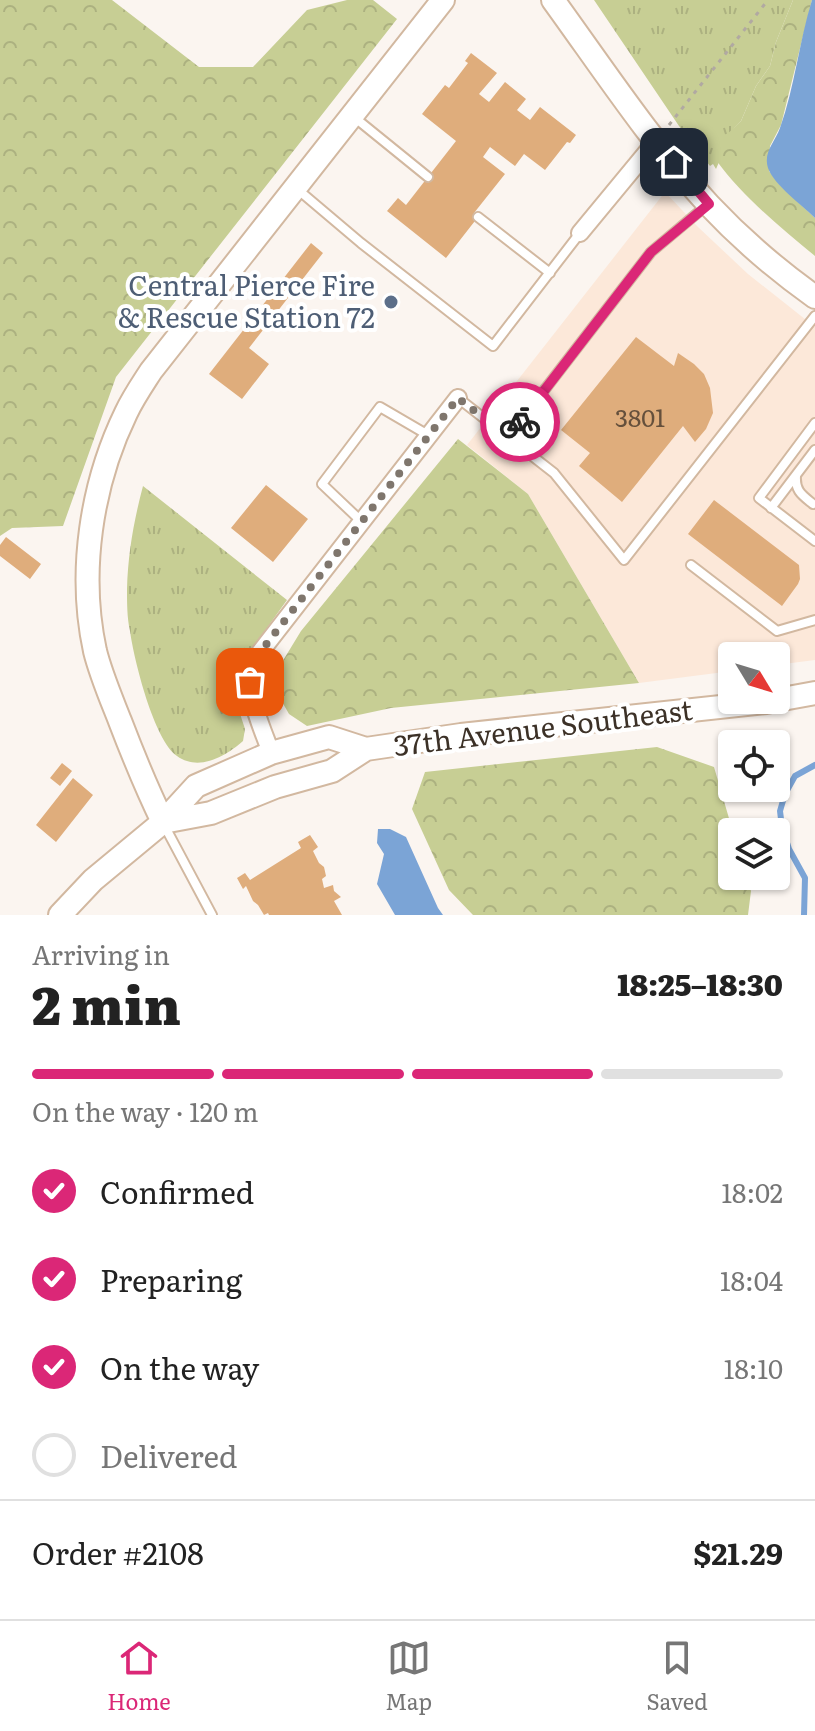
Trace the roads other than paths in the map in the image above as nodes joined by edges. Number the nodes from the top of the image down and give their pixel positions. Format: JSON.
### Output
{"nodes":[{"id":1,"x":443,"y":0,"type":"edge"},
{"id":2,"x":553,"y":0,"type":"edge"},
{"id":3,"x":352,"y":116,"type":"junction"},
{"id":4,"x":656,"y":141,"type":"junction"},
{"id":5,"x":428,"y":177,"type":"dead end"},
{"id":6,"x":295,"y":188,"type":"junction"},
{"id":7,"x":709,"y":204,"type":"junction"},
{"id":8,"x":478,"y":217,"type":"dead end"},
{"id":9,"x":580,"y":233,"type":"joint"},
{"id":10,"x":550,"y":273,"type":"junction"},
{"id":11,"x":815,"y":297,"type":"edge"},
{"id":12,"x":815,"y":316,"type":"edge"},
{"id":13,"x":458,"y":398,"type":"joint"},
{"id":14,"x":815,"y":423,"type":"edge"},
{"id":15,"x":428,"y":435,"type":"junction"},
{"id":16,"x":508,"y":437,"type":"junction"},
{"id":17,"x":815,"y":450,"type":"edge"},
{"id":18,"x":796,"y":475,"type":"junction"},
{"id":19,"x":813,"y":504,"type":"dead end"},
{"id":20,"x":771,"y":508,"type":"junction"},
{"id":21,"x":361,"y":521,"type":"junction"},
{"id":22,"x":815,"y":541,"type":"edge"},
{"id":23,"x":691,"y":565,"type":"dead end"},
{"id":24,"x":815,"y":620,"type":"edge"},
{"id":25,"x":815,"y":693,"type":"edge"},
{"id":26,"x":366,"y":749,"type":"junction"},
{"id":27,"x":271,"y":753,"type":"junction"},
{"id":28,"x":163,"y":822,"type":"junction"},
{"id":29,"x":60,"y":915,"type":"edge"},
{"id":30,"x":212,"y":915,"type":"edge"}],
"edges":[{"from":1,"to":3,"type":"main road"},
{"from":2,"to":4,"type":"main road"},
{"from":3,"to":5,"type":"lane"},
{"from":3,"to":6,"type":"main road"},
{"from":4,"to":7,"type":"main road"},
{"from":4,"to":9,"type":"street"},
{"from":6,"to":10,"type":"lane"},
{"from":6,"to":28,"type":"main road"},
{"from":7,"to":11,"type":"main road"},
{"from":7,"to":16,"type":"lane"},
{"from":8,"to":10,"type":"lane"},
{"from":9,"to":10,"type":"lane"},
{"from":12,"to":16,"type":"lane"},
{"from":13,"to":15,"type":"street"},
{"from":13,"to":16,"type":"lane"},
{"from":14,"to":20,"type":"lane"},
{"from":15,"to":21,"type":"street"},
{"from":15,"to":21,"type":"lane"},
{"from":17,"to":18,"type":"lane"},
{"from":18,"to":19,"type":"lane"},
{"from":18,"to":20,"type":"lane"},
{"from":20,"to":22,"type":"lane"},
{"from":21,"to":27,"type":"street"},
{"from":23,"to":24,"type":"lane"},
{"from":25,"to":26,"type":"main road","name":"37th Avenue Southeast"},
{"from":26,"to":27,"type":"main road","name":"37th Avenue Southeast"},
{"from":26,"to":28,"type":"main road","name":"37th Avenue Southeast"},
{"from":27,"to":28,"type":"main road","name":"37th Avenue Southeast"},
{"from":28,"to":29,"type":"main road","name":"37th Avenue Southeast"},
{"from":28,"to":30,"type":"lane"}]}
